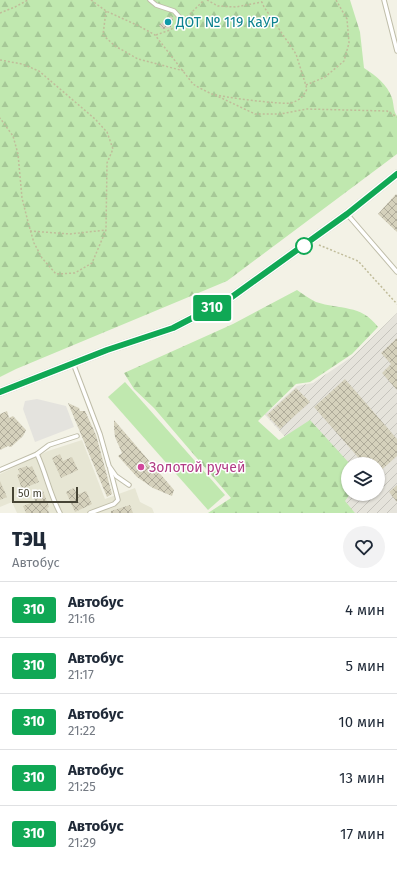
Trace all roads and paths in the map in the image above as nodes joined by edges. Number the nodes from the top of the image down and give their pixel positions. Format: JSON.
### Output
{"nodes":[{"id":1,"x":28,"y":0,"type":"edge"},
{"id":2,"x":91,"y":0,"type":"edge"},
{"id":3,"x":150,"y":0,"type":"edge"},
{"id":4,"x":204,"y":0,"type":"edge"},
{"id":5,"x":207,"y":0,"type":"edge"},
{"id":6,"x":336,"y":0,"type":"edge"},
{"id":7,"x":384,"y":0,"type":"edge"},
{"id":8,"x":261,"y":1,"type":"edge"},
{"id":9,"x":106,"y":11,"type":"junction"},
{"id":10,"x":0,"y":13,"type":"edge"},
{"id":11,"x":182,"y":21,"type":"junction"},
{"id":12,"x":155,"y":35,"type":"junction"},
{"id":13,"x":397,"y":51,"type":"edge"},
{"id":14,"x":0,"y":60,"type":"edge"},
{"id":15,"x":184,"y":71,"type":"junction"},
{"id":16,"x":306,"y":85,"type":"junction"},
{"id":17,"x":213,"y":94,"type":"junction"},
{"id":18,"x":397,"y":117,"type":"edge"},
{"id":19,"x":0,"y":118,"type":"edge"},
{"id":20,"x":397,"y":174,"type":"edge"},
{"id":21,"x":347,"y":214,"type":"junction"},
{"id":22,"x":106,"y":230,"type":"junction"},
{"id":23,"x":30,"y":231,"type":"junction"},
{"id":24,"x":310,"y":241,"type":"junction"},
{"id":25,"x":397,"y":272,"type":"edge"},
{"id":26,"x":397,"y":304,"type":"edge"},
{"id":27,"x":73,"y":363,"type":"junction"},
{"id":28,"x":0,"y":392,"type":"edge"},
{"id":29,"x":77,"y":436,"type":"dead end"},
{"id":30,"x":37,"y":454,"type":"junction"},
{"id":31,"x":109,"y":466,"type":"junction"},
{"id":32,"x":0,"y":470,"type":"edge"},
{"id":33,"x":129,"y":485,"type":"dead end"},
{"id":34,"x":60,"y":513,"type":"edge"},
{"id":35,"x":90,"y":513,"type":"edge"}],
"edges":[{"from":1,"to":10,"type":"path"},
{"from":2,"to":9,"type":"path"},
{"from":3,"to":11,"type":"lane"},
{"from":4,"to":11,"type":"path"},
{"from":5,"to":8,"type":"path"},
{"from":6,"to":16,"type":"path"},
{"from":7,"to":13,"type":"lane"},
{"from":8,"to":16,"type":"path"},
{"from":9,"to":12,"type":"path"},
{"from":9,"to":15,"type":"path"},
{"from":11,"to":12,"type":"path"},
{"from":12,"to":15,"type":"path"},
{"from":14,"to":22,"type":"path"},
{"from":15,"to":17,"type":"path"},
{"from":16,"to":17,"type":"path"},
{"from":17,"to":18,"type":"path"},
{"from":19,"to":23,"type":"path"},
{"from":20,"to":21,"type":"street"},
{"from":21,"to":24,"type":"street"},
{"from":21,"to":25,"type":"lane"},
{"from":22,"to":23,"type":"path"},
{"from":22,"to":23,"type":"path"},
{"from":24,"to":26,"type":"path"},
{"from":24,"to":27,"type":"street"},
{"from":27,"to":28,"type":"street"},
{"from":27,"to":31,"type":"lane"},
{"from":29,"to":30,"type":"lane"},
{"from":30,"to":32,"type":"lane"},
{"from":30,"to":34,"type":"lane"},
{"from":31,"to":33,"type":"lane"},
{"from":31,"to":35,"type":"lane"}]}
